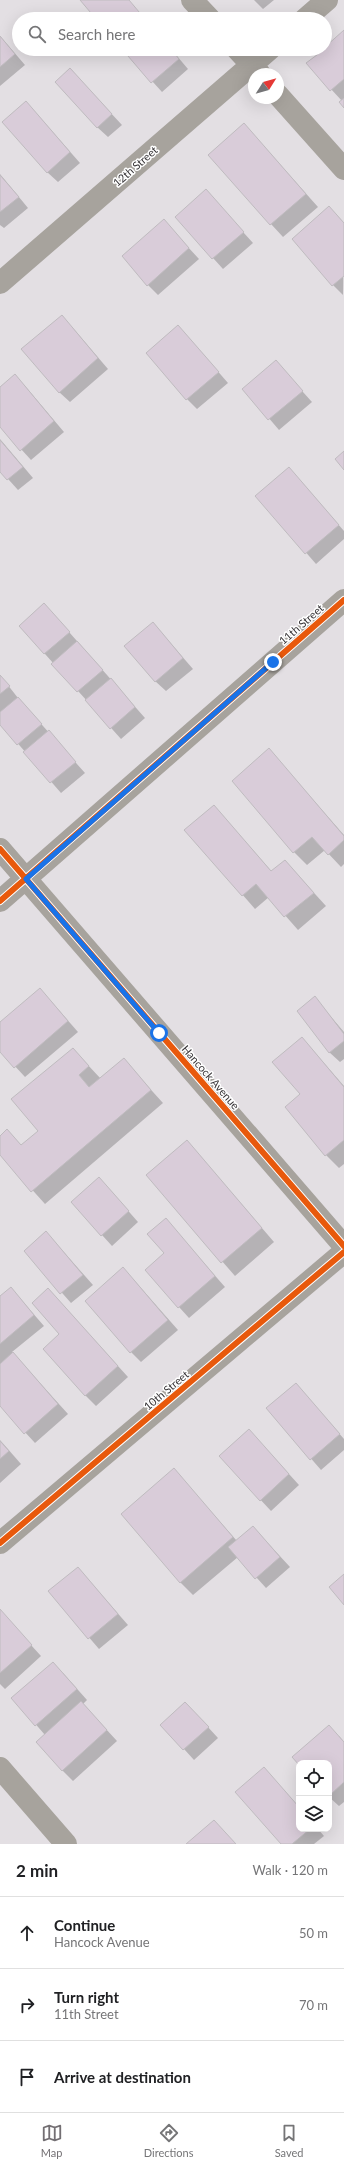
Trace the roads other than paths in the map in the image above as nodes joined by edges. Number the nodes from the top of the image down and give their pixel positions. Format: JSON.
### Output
{"nodes":[{"id":1,"x":192,"y":0,"type":"edge"},
{"id":2,"x":327,"y":0,"type":"edge"},
{"id":3,"x":203,"y":12,"type":"edge"},
{"id":4,"x":313,"y":12,"type":"edge"},
{"id":5,"x":243,"y":56,"type":"edge"},
{"id":6,"x":265,"y":56,"type":"edge"},
{"id":7,"x":254,"y":68,"type":"edge"},
{"id":8,"x":256,"y":68,"type":"edge"},
{"id":9,"x":248,"y":75,"type":"edge"},
{"id":10,"x":284,"y":102,"type":"edge"},
{"id":11,"x":344,"y":169,"type":"edge"},
{"id":12,"x":0,"y":283,"type":"edge"},
{"id":13,"x":344,"y":600,"type":"edge"},
{"id":14,"x":0,"y":849,"type":"edge"},
{"id":15,"x":26,"y":879,"type":"junction"},
{"id":16,"x":0,"y":901,"type":"edge"},
{"id":17,"x":344,"y":1246,"type":"edge"},
{"id":18,"x":344,"y":1252,"type":"edge"},
{"id":19,"x":0,"y":1543,"type":"edge"},
{"id":20,"x":0,"y":1768,"type":"edge"},
{"id":21,"x":66,"y":1844,"type":"edge"}],
"edges":[{"from":1,"to":3,"type":"street"},
{"from":2,"to":4,"type":"street"},
{"from":5,"to":7,"type":"street"},
{"from":6,"to":8,"type":"street","name":"12th Street"},
{"from":9,"to":12,"type":"street","name":"12th Street"},
{"from":10,"to":11,"type":"street"},
{"from":13,"to":15,"type":"street","name":"11th Street"},
{"from":14,"to":15,"type":"street","name":"Hancock Avenue"},
{"from":15,"to":16,"type":"street","name":"11th Street"},
{"from":15,"to":17,"type":"street","name":"Hancock Avenue"},
{"from":18,"to":19,"type":"street","name":"10th Street"},
{"from":20,"to":21,"type":"street"}]}
